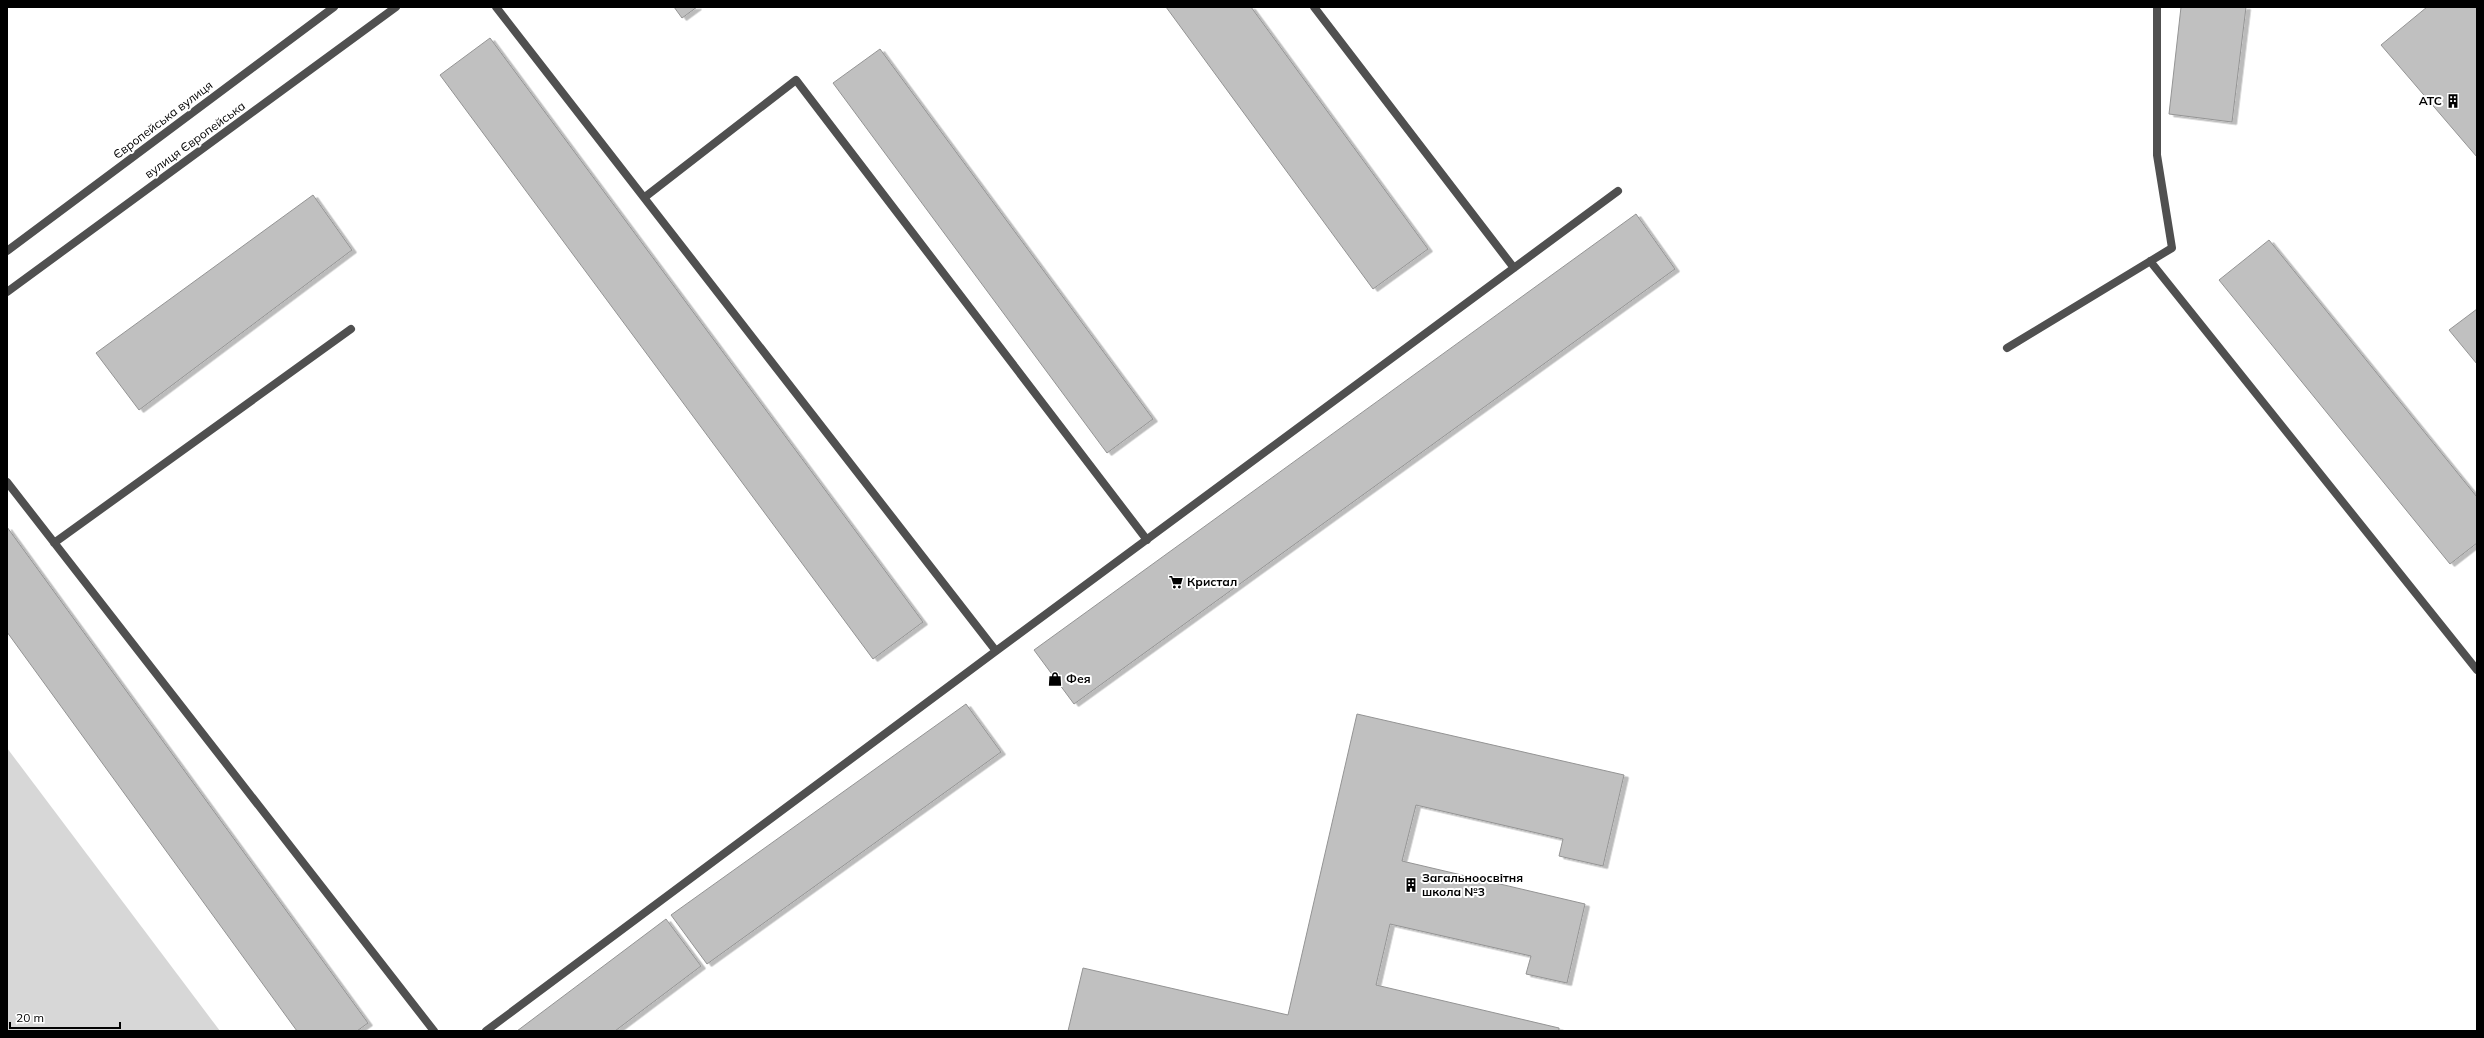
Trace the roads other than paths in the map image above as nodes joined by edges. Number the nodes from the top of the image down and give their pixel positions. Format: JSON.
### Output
{"nodes":[{"id":1,"x":334,"y":7,"type":"edge"},
{"id":2,"x":396,"y":7,"type":"edge"},
{"id":3,"x":496,"y":7,"type":"edge"},
{"id":4,"x":1314,"y":7,"type":"edge"},
{"id":5,"x":2157,"y":7,"type":"edge"},
{"id":6,"x":1618,"y":191,"type":"dead end"},
{"id":7,"x":645,"y":197,"type":"junction"},
{"id":8,"x":7,"y":251,"type":"edge"},
{"id":9,"x":2150,"y":261,"type":"junction"},
{"id":10,"x":1514,"y":268,"type":"junction"},
{"id":11,"x":7,"y":292,"type":"edge"},
{"id":12,"x":351,"y":329,"type":"dead end"},
{"id":13,"x":2007,"y":348,"type":"dead end"},
{"id":14,"x":7,"y":482,"type":"edge"},
{"id":15,"x":1147,"y":540,"type":"junction"},
{"id":16,"x":54,"y":543,"type":"junction"},
{"id":17,"x":996,"y":651,"type":"junction"},
{"id":18,"x":2477,"y":670,"type":"edge"},
{"id":19,"x":434,"y":1031,"type":"edge"},
{"id":20,"x":486,"y":1031,"type":"edge"}],
"edges":[{"from":1,"to":8,"type":"street","name":"Європейська вулиця"},
{"from":2,"to":11,"type":"street","name":"вулиця Європейська"},
{"from":3,"to":7,"type":"street"},
{"from":4,"to":10,"type":"street"},
{"from":5,"to":9,"type":"street"},
{"from":6,"to":10,"type":"street"},
{"from":7,"to":15,"type":"street"},
{"from":7,"to":17,"type":"street"},
{"from":9,"to":13,"type":"street"},
{"from":9,"to":18,"type":"street"},
{"from":10,"to":15,"type":"street"},
{"from":12,"to":16,"type":"street"},
{"from":14,"to":16,"type":"street"},
{"from":15,"to":17,"type":"street"},
{"from":16,"to":19,"type":"street"},
{"from":17,"to":20,"type":"street"}]}
